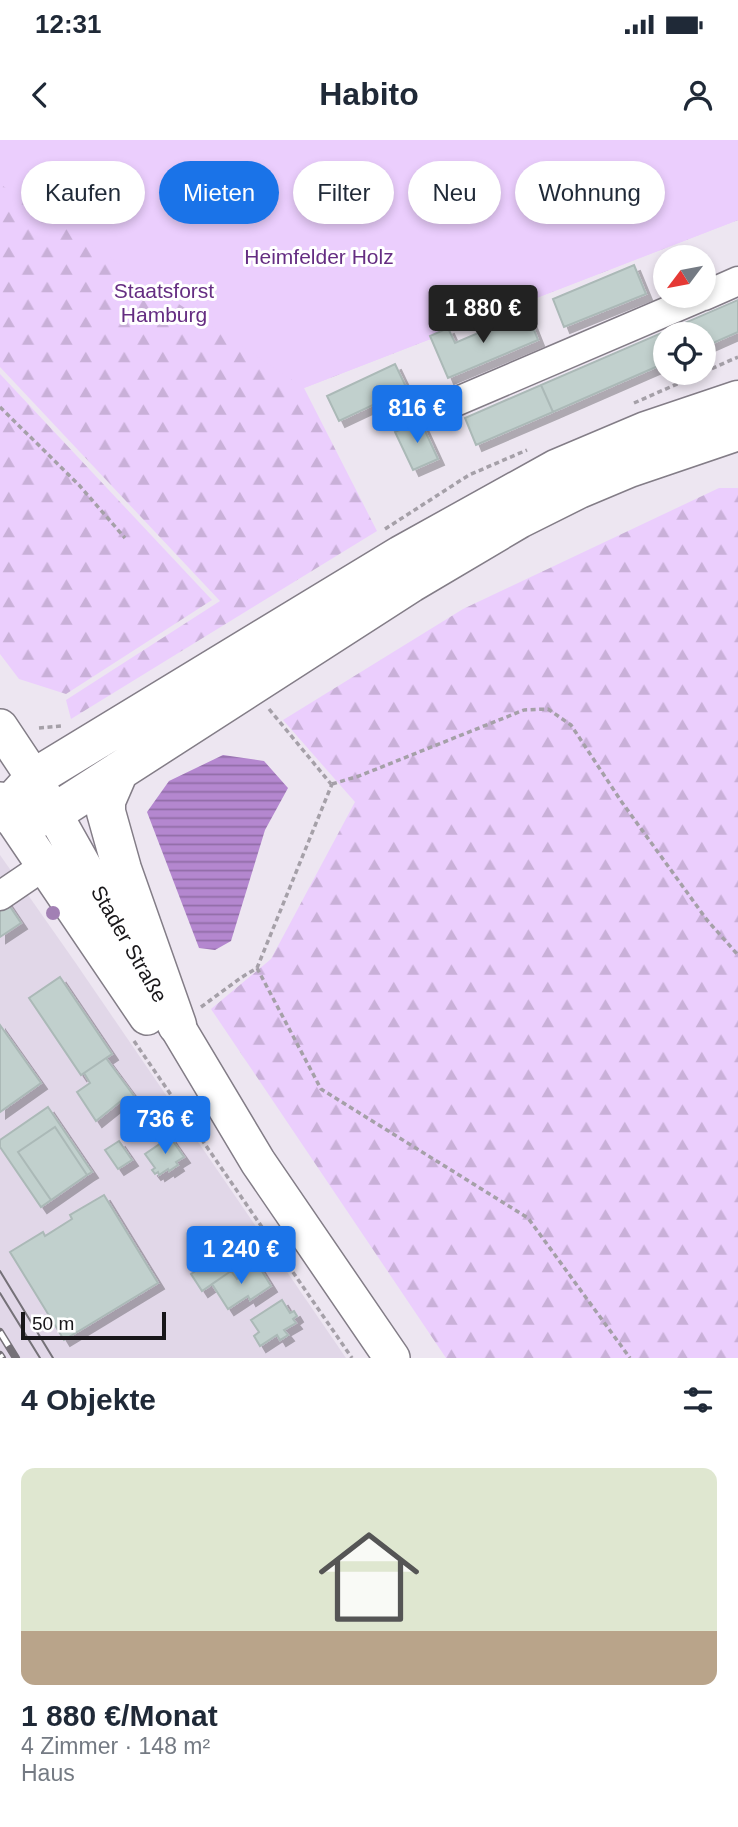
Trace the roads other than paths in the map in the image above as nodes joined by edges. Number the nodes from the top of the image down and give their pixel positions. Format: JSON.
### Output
{"nodes":[{"id":1,"x":738,"y":281,"type":"edge"},
{"id":2,"x":716,"y":290,"type":"edge"},
{"id":3,"x":675,"y":308,"type":"edge"},
{"id":4,"x":738,"y":400,"type":"edge"},
{"id":5,"x":439,"y":409,"type":"dead end"},
{"id":6,"x":738,"y":431,"type":"edge"},
{"id":7,"x":738,"y":448,"type":"edge"},
{"id":8,"x":663,"y":456,"type":"junction"},
{"id":9,"x":0,"y":727,"type":"edge"},
{"id":10,"x":119,"y":771,"type":"junction"},
{"id":11,"x":34,"y":778,"type":"junction"},
{"id":12,"x":54,"y":813,"type":"junction"},
{"id":13,"x":3,"y":816,"type":"edge"},
{"id":14,"x":44,"y":866,"type":"junction"},
{"id":15,"x":0,"y":896,"type":"edge"},
{"id":16,"x":191,"y":1014,"type":"junction"},
{"id":17,"x":258,"y":1162,"type":"junction"},
{"id":18,"x":392,"y":1358,"type":"edge"}],
"edges":[{"from":1,"to":2,"type":"lane"},
{"from":3,"to":5,"type":"lane"},
{"from":4,"to":11,"type":"highway"},
{"from":6,"to":8,"type":"highway"},
{"from":7,"to":8,"type":"highway"},
{"from":8,"to":10,"type":"highway"},
{"from":9,"to":11,"type":"main road","name":"Stader Straße"},
{"from":10,"to":12,"type":"highway"},
{"from":10,"to":16,"type":"highway"},
{"from":11,"to":12,"type":"main road","name":"Stader Straße"},
{"from":11,"to":13,"type":"highway"},
{"from":12,"to":13,"type":"highway"},
{"from":12,"to":16,"type":"main road","name":"Stader Straße"},
{"from":13,"to":14,"type":"main road","name":"Stader Straße"},
{"from":14,"to":15,"type":"lane"},
{"from":14,"to":17,"type":"main road","name":"Stader Straße"},
{"from":16,"to":17,"type":"main road","name":"Stader Straße"},
{"from":17,"to":18,"type":"main road","name":"Stader Straße"}]}
